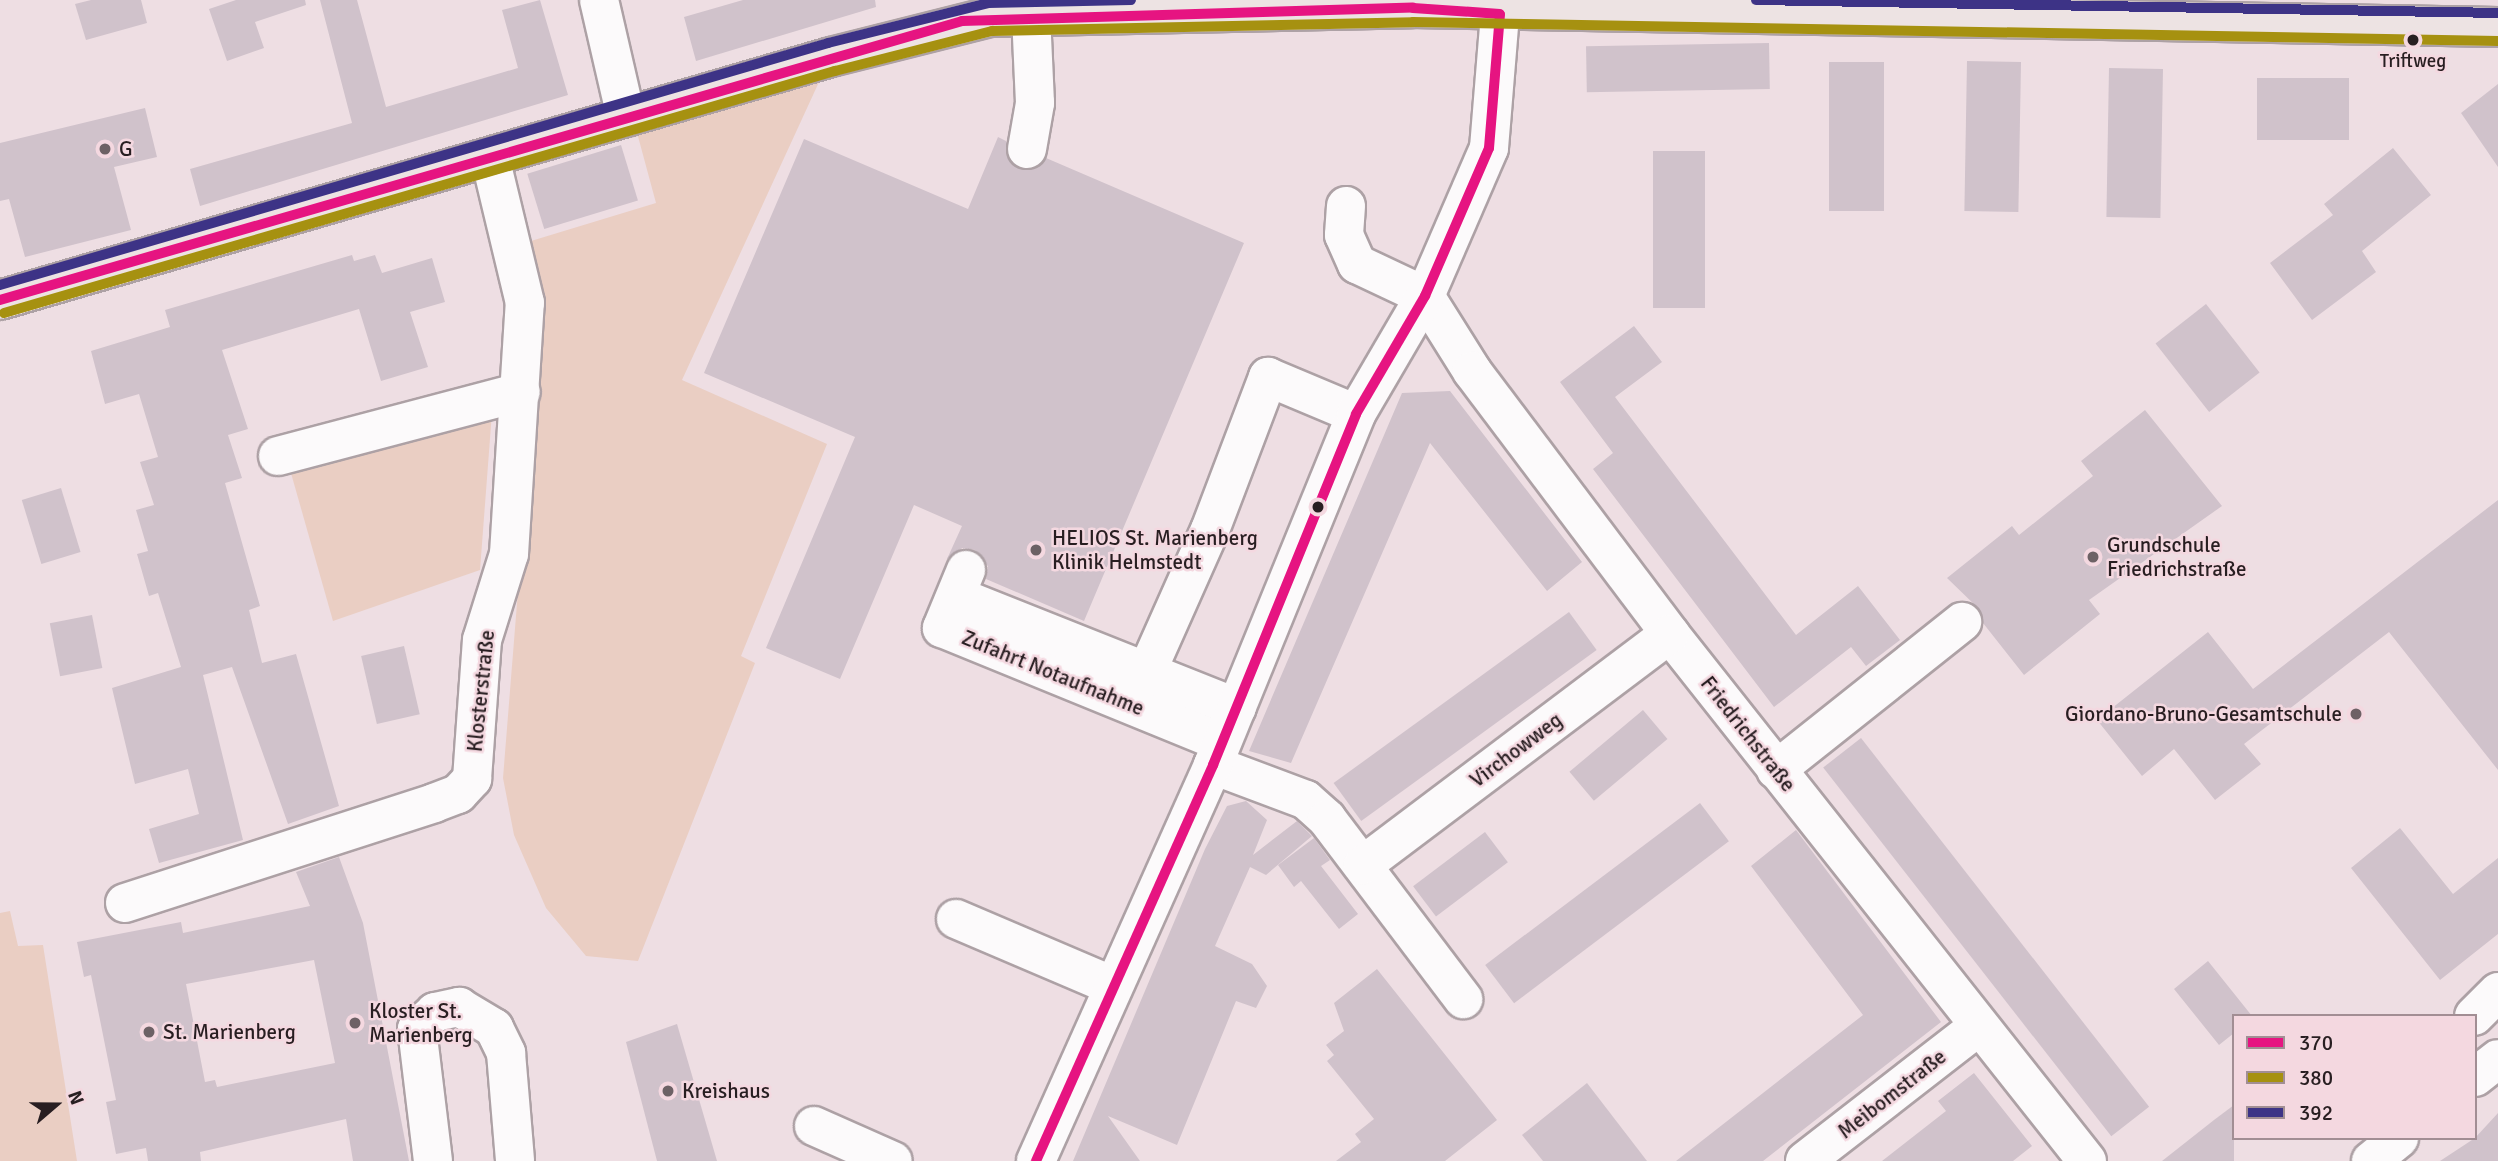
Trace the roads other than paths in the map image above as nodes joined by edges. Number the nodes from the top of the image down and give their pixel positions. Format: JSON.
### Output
{"nodes":[{"id":1,"x":599,"y":0,"type":"edge"},
{"id":2,"x":987,"y":8,"type":"edge"},
{"id":3,"x":1802,"y":8,"type":"edge"},
{"id":4,"x":1904,"y":9,"type":"edge"},
{"id":5,"x":2003,"y":9,"type":"edge"},
{"id":6,"x":2290,"y":12,"type":"edge"},
{"id":7,"x":1500,"y":13,"type":"junction"},
{"id":8,"x":1031,"y":15,"type":"junction"},
{"id":9,"x":2498,"y":27,"type":"edge"},
{"id":10,"x":626,"y":117,"type":"junction"},
{"id":11,"x":1027,"y":149,"type":"dead end"},
{"id":12,"x":490,"y":157,"type":"junction"},
{"id":13,"x":1346,"y":206,"type":"dead end"},
{"id":14,"x":1425,"y":296,"type":"junction"},
{"id":15,"x":0,"y":300,"type":"edge"},
{"id":16,"x":521,"y":392,"type":"junction"},
{"id":17,"x":1356,"y":414,"type":"junction"},
{"id":18,"x":278,"y":456,"type":"dead end"},
{"id":19,"x":1962,"y":622,"type":"dead end"},
{"id":20,"x":1670,"y":634,"type":"junction"},
{"id":21,"x":1148,"y":669,"type":"junction"},
{"id":22,"x":1237,"y":708,"type":"junction"},
{"id":23,"x":1217,"y":754,"type":"junction"},
{"id":24,"x":1776,"y":770,"type":"junction"},
{"id":25,"x":1363,"y":865,"type":"junction"},
{"id":26,"x":125,"y":903,"type":"dead end"},
{"id":27,"x":956,"y":919,"type":"dead end"},
{"id":28,"x":1113,"y":986,"type":"junction"},
{"id":29,"x":2498,"y":992,"type":"edge"},
{"id":30,"x":1463,"y":999,"type":"dead end"},
{"id":31,"x":2476,"y":1014,"type":"edge"},
{"id":32,"x":1978,"y":1027,"type":"junction"},
{"id":33,"x":814,"y":1126,"type":"dead end"},
{"id":34,"x":2397,"y":1140,"type":"edge"},
{"id":35,"x":433,"y":1161,"type":"edge"},
{"id":36,"x":515,"y":1161,"type":"edge"},
{"id":37,"x":893,"y":1161,"type":"edge"},
{"id":38,"x":1036,"y":1161,"type":"edge"},
{"id":39,"x":1805,"y":1161,"type":"edge"},
{"id":40,"x":2087,"y":1161,"type":"edge"},
{"id":41,"x":2371,"y":1161,"type":"edge"}],
"edges":[{"from":1,"to":10,"type":"street"},
{"from":2,"to":8,"type":"main road"},
{"from":2,"to":10,"type":"main road"},
{"from":3,"to":4,"type":"main road"},
{"from":3,"to":7,"type":"main road"},
{"from":4,"to":5,"type":"main road"},
{"from":5,"to":6,"type":"main road"},
{"from":6,"to":9,"type":"main road"},
{"from":7,"to":8,"type":"main road"},
{"from":7,"to":14,"type":"street"},
{"from":8,"to":11,"type":"street"},
{"from":10,"to":12,"type":"main road"},
{"from":12,"to":15,"type":"main road"},
{"from":12,"to":16,"type":"street","name":"Klosterstraße"},
{"from":13,"to":14,"type":"street"},
{"from":14,"to":17,"type":"street"},
{"from":14,"to":20,"type":"street","name":"Friedrichstraße"},
{"from":16,"to":18,"type":"street"},
{"from":16,"to":26,"type":"street","name":"Klosterstraße"},
{"from":17,"to":21,"type":"street"},
{"from":17,"to":22,"type":"street"},
{"from":19,"to":24,"type":"street"},
{"from":20,"to":24,"type":"street","name":"Friedrichstraße"},
{"from":20,"to":25,"type":"street","name":"Virchowweg"},
{"from":21,"to":22,"type":"street"},
{"from":21,"to":23,"type":"street","name":"Zufahrt Notaufnahme"},
{"from":22,"to":23,"type":"street"},
{"from":23,"to":25,"type":"street"},
{"from":23,"to":28,"type":"street"},
{"from":24,"to":32,"type":"street","name":"Friedrichstraße"},
{"from":25,"to":30,"type":"street"},
{"from":27,"to":28,"type":"street"},
{"from":28,"to":38,"type":"street"},
{"from":29,"to":31,"type":"street"},
{"from":32,"to":39,"type":"street","name":"Meibomstraße"},
{"from":32,"to":40,"type":"street","name":"Friedrichstraße"},
{"from":33,"to":37,"type":"street"},
{"from":34,"to":41,"type":"street"},
{"from":35,"to":36,"type":"street"}]}
